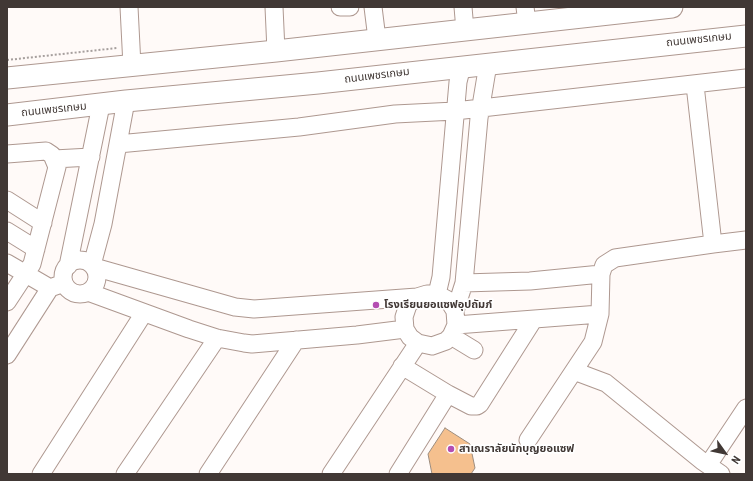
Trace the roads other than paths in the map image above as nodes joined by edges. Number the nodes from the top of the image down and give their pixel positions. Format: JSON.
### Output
{"nodes":[{"id":1,"x":129,"y":7,"type":"edge"},
{"id":2,"x":274,"y":7,"type":"edge"},
{"id":3,"x":340,"y":7,"type":"edge"},
{"id":4,"x":350,"y":7,"type":"edge"},
{"id":5,"x":373,"y":7,"type":"edge"},
{"id":6,"x":463,"y":7,"type":"edge"},
{"id":7,"x":672,"y":7,"type":"edge"},
{"id":8,"x":600,"y":11,"type":"edge"},
{"id":9,"x":551,"y":13,"type":"edge"},
{"id":10,"x":526,"y":15,"type":"edge"},
{"id":11,"x":465,"y":30,"type":"junction"},
{"id":12,"x":746,"y":36,"type":"edge"},
{"id":13,"x":377,"y":39,"type":"junction"},
{"id":14,"x":276,"y":51,"type":"junction"},
{"id":15,"x":132,"y":56,"type":"junction"},
{"id":16,"x":488,"y":64,"type":"junction"},
{"id":17,"x":462,"y":66,"type":"junction"},
{"id":18,"x":7,"y":78,"type":"edge"},
{"id":19,"x":746,"y":78,"type":"edge"},
{"id":20,"x":695,"y":85,"type":"junction"},
{"id":21,"x":126,"y":101,"type":"junction"},
{"id":22,"x":101,"y":105,"type":"junction"},
{"id":23,"x":481,"y":107,"type":"junction"},
{"id":24,"x":455,"y":111,"type":"junction"},
{"id":25,"x":7,"y":115,"type":"edge"},
{"id":26,"x":117,"y":149,"type":"junction"},
{"id":27,"x":7,"y":154,"type":"edge"},
{"id":28,"x":91,"y":154,"type":"junction"},
{"id":29,"x":54,"y":159,"type":"junction"},
{"id":30,"x":7,"y":200,"type":"edge"},
{"id":31,"x":43,"y":222,"type":"junction"},
{"id":32,"x":7,"y":231,"type":"edge"},
{"id":33,"x":746,"y":240,"type":"edge"},
{"id":34,"x":713,"y":244,"type":"junction"},
{"id":35,"x":36,"y":249,"type":"junction"},
{"id":36,"x":7,"y":263,"type":"edge"},
{"id":37,"x":68,"y":266,"type":"junction"},
{"id":38,"x":93,"y":266,"type":"junction"},
{"id":39,"x":601,"y":274,"type":"junction"},
{"id":40,"x":26,"y":275,"type":"junction"},
{"id":41,"x":464,"y":283,"type":"junction"},
{"id":42,"x":57,"y":286,"type":"junction"},
{"id":43,"x":88,"y":292,"type":"junction"},
{"id":44,"x":437,"y":294,"type":"junction"},
{"id":45,"x":417,"y":297,"type":"junction"},
{"id":46,"x":8,"y":298,"type":"edge"},
{"id":47,"x":144,"y":312,"type":"junction"},
{"id":48,"x":600,"y":314,"type":"junction"},
{"id":49,"x":534,"y":318,"type":"junction"},
{"id":50,"x":454,"y":324,"type":"junction"},
{"id":51,"x":405,"y":329,"type":"junction"},
{"id":52,"x":12,"y":335,"type":"edge"},
{"id":53,"x":217,"y":338,"type":"junction"},
{"id":54,"x":296,"y":340,"type":"junction"},
{"id":55,"x":418,"y":344,"type":"junction"},
{"id":56,"x":474,"y":350,"type":"dead end"},
{"id":57,"x":7,"y":355,"type":"edge"},
{"id":58,"x":402,"y":366,"type":"junction"},
{"id":59,"x":574,"y":371,"type":"junction"},
{"id":60,"x":448,"y":394,"type":"junction"},
{"id":61,"x":746,"y":408,"type":"edge"},
{"id":62,"x":528,"y":440,"type":"dead end"},
{"id":63,"x":706,"y":468,"type":"edge"},
{"id":64,"x":41,"y":474,"type":"edge"},
{"id":65,"x":125,"y":474,"type":"edge"},
{"id":66,"x":208,"y":474,"type":"edge"},
{"id":67,"x":331,"y":474,"type":"edge"},
{"id":68,"x":398,"y":474,"type":"edge"}],
"edges":[{"from":1,"to":15,"type":"street"},
{"from":2,"to":14,"type":"street"},
{"from":3,"to":4,"type":"street"},
{"from":5,"to":13,"type":"street"},
{"from":6,"to":11,"type":"street"},
{"from":7,"to":8,"type":"main road"},
{"from":8,"to":9,"type":"main road"},
{"from":9,"to":10,"type":"main road"},
{"from":10,"to":11,"type":"main road"},
{"from":11,"to":13,"type":"main road"},
{"from":12,"to":16,"type":"main road","name":"ถนนเพชรเกษม"},
{"from":13,"to":14,"type":"main road"},
{"from":14,"to":15,"type":"main road"},
{"from":15,"to":18,"type":"main road"},
{"from":16,"to":17,"type":"main road","name":"ถนนเพชรเกษม"},
{"from":16,"to":23,"type":"street"},
{"from":17,"to":21,"type":"main road","name":"ถนนเพชรเกษม"},
{"from":17,"to":24,"type":"street"},
{"from":19,"to":20,"type":"street"},
{"from":20,"to":23,"type":"street"},
{"from":20,"to":34,"type":"street"},
{"from":21,"to":22,"type":"main road","name":"ถนนเพชรเกษม"},
{"from":21,"to":26,"type":"street"},
{"from":22,"to":25,"type":"main road","name":"ถนนเพชรเกษม"},
{"from":22,"to":28,"type":"street"},
{"from":23,"to":24,"type":"street"},
{"from":23,"to":41,"type":"street"},
{"from":24,"to":26,"type":"street"},
{"from":24,"to":44,"type":"street"},
{"from":26,"to":28,"type":"street"},
{"from":26,"to":38,"type":"street"},
{"from":27,"to":29,"type":"street"},
{"from":28,"to":29,"type":"street"},
{"from":28,"to":37,"type":"street"},
{"from":29,"to":31,"type":"street"},
{"from":30,"to":31,"type":"street"},
{"from":31,"to":35,"type":"street"},
{"from":32,"to":35,"type":"street"},
{"from":33,"to":34,"type":"street"},
{"from":34,"to":39,"type":"street"},
{"from":35,"to":40,"type":"street"},
{"from":36,"to":40,"type":"street"},
{"from":37,"to":38,"type":"street"},
{"from":37,"to":42,"type":"street"},
{"from":38,"to":43,"type":"street"},
{"from":38,"to":45,"type":"street"},
{"from":39,"to":41,"type":"street"},
{"from":39,"to":48,"type":"street"},
{"from":40,"to":42,"type":"street"},
{"from":40,"to":46,"type":"street"},
{"from":41,"to":50,"type":"street"},
{"from":42,"to":43,"type":"street"},
{"from":42,"to":52,"type":"street"},
{"from":43,"to":47,"type":"street"},
{"from":44,"to":45,"type":"street"},
{"from":44,"to":50,"type":"street"},
{"from":45,"to":51,"type":"street"},
{"from":47,"to":53,"type":"street"},
{"from":47,"to":64,"type":"street"},
{"from":48,"to":49,"type":"street"},
{"from":48,"to":59,"type":"street"},
{"from":49,"to":50,"type":"street"},
{"from":49,"to":60,"type":"street"},
{"from":50,"to":55,"type":"street"},
{"from":50,"to":56,"type":"street"},
{"from":51,"to":54,"type":"street"},
{"from":51,"to":55,"type":"street"},
{"from":52,"to":57,"type":"street"},
{"from":53,"to":54,"type":"street"},
{"from":53,"to":65,"type":"street"},
{"from":54,"to":66,"type":"street"},
{"from":55,"to":58,"type":"street"},
{"from":58,"to":60,"type":"street"},
{"from":58,"to":67,"type":"street"},
{"from":59,"to":62,"type":"street"},
{"from":59,"to":63,"type":"street"},
{"from":60,"to":68,"type":"street"},
{"from":61,"to":63,"type":"street"}]}
